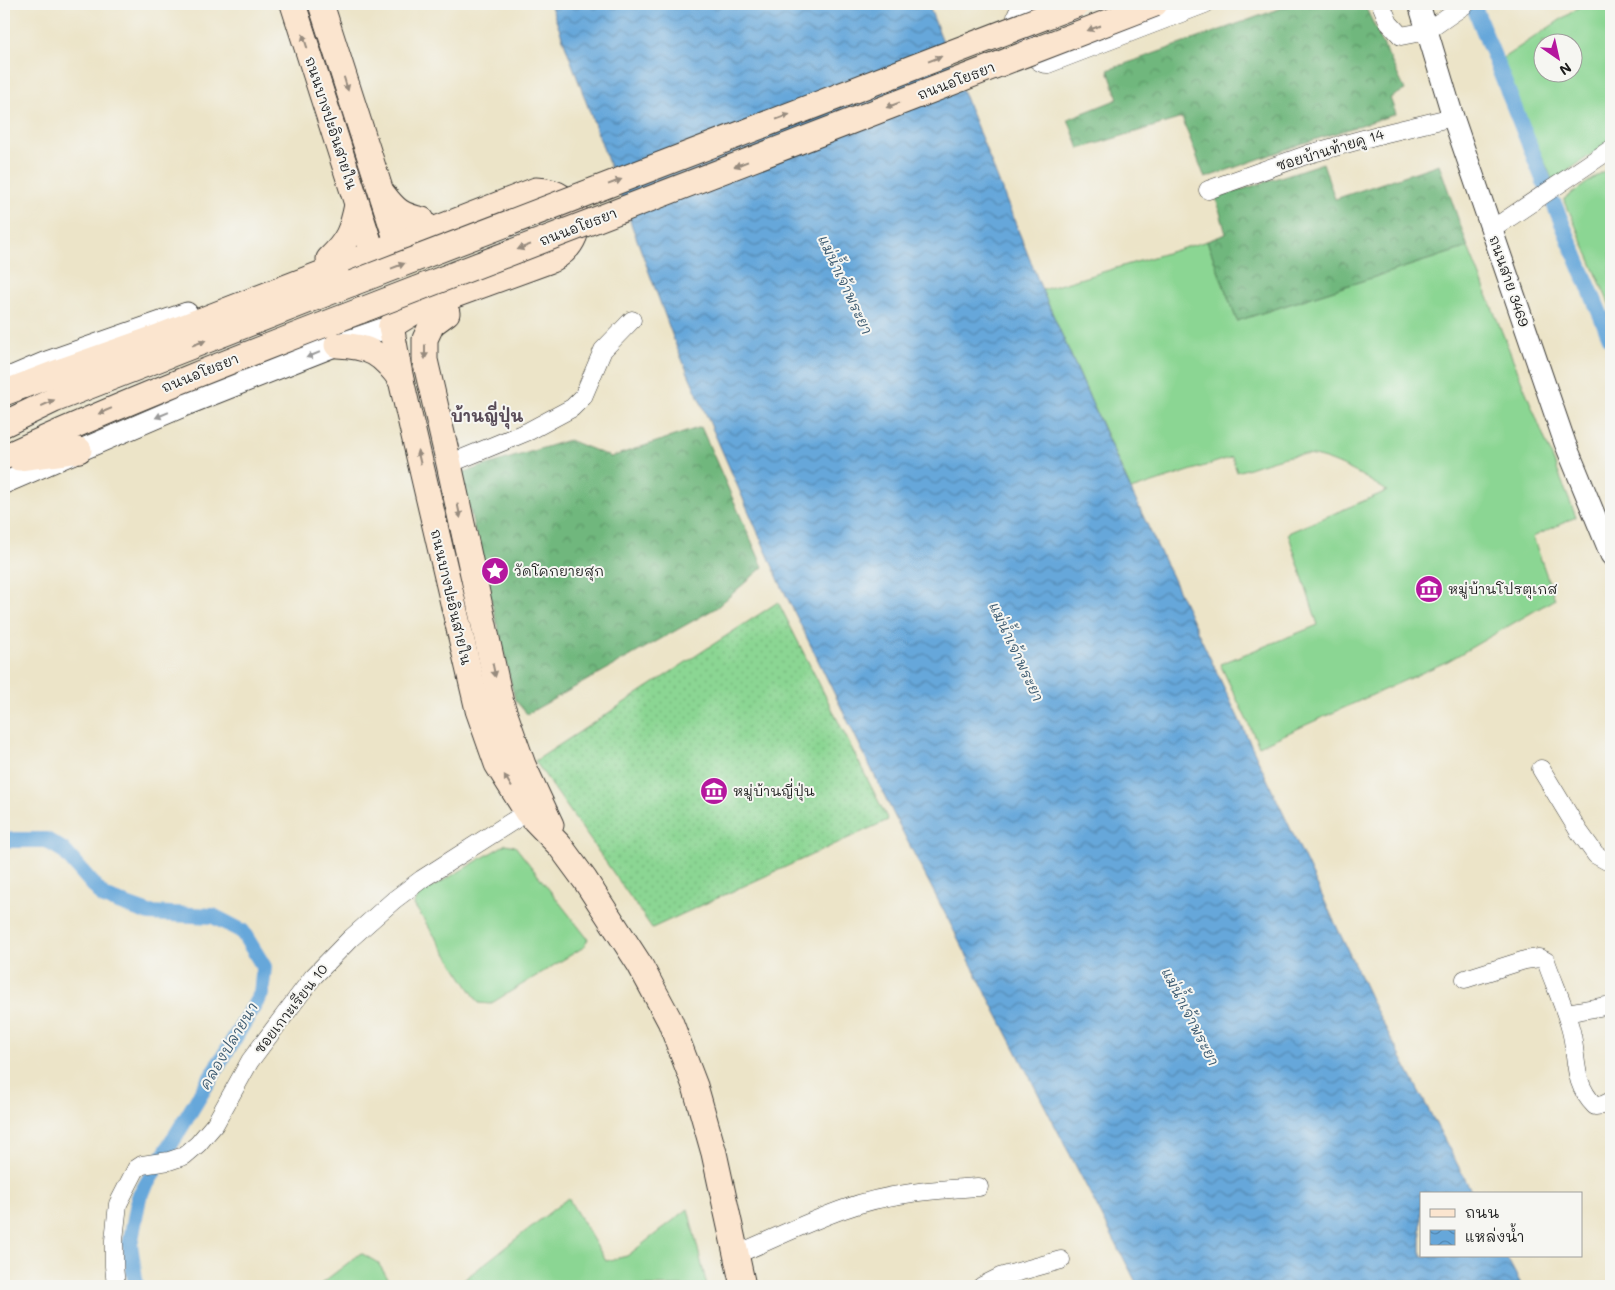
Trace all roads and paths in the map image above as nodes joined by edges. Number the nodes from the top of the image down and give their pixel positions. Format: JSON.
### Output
{"nodes":[{"id":1,"x":293,"y":4,"type":"edge"},
{"id":2,"x":321,"y":4,"type":"edge"},
{"id":3,"x":1030,"y":4,"type":"edge"},
{"id":4,"x":1078,"y":4,"type":"edge"},
{"id":5,"x":1155,"y":4,"type":"edge"},
{"id":6,"x":1205,"y":4,"type":"edge"},
{"id":7,"x":1381,"y":4,"type":"edge"},
{"id":8,"x":1419,"y":4,"type":"edge"},
{"id":9,"x":1466,"y":4,"type":"edge"},
{"id":10,"x":1427,"y":31,"type":"junction"},
{"id":11,"x":1453,"y":116,"type":"junction"},
{"id":12,"x":1611,"y":149,"type":"edge"},
{"id":13,"x":380,"y":190,"type":"junction"},
{"id":14,"x":1208,"y":190,"type":"dead end"},
{"id":15,"x":357,"y":205,"type":"junction"},
{"id":16,"x":422,"y":220,"type":"junction"},
{"id":17,"x":1491,"y":230,"type":"junction"},
{"id":18,"x":396,"y":238,"type":"junction"},
{"id":19,"x":371,"y":248,"type":"junction"},
{"id":20,"x":329,"y":259,"type":"junction"},
{"id":21,"x":447,"y":313,"type":"junction"},
{"id":22,"x":632,"y":320,"type":"dead end"},
{"id":23,"x":391,"y":326,"type":"junction"},
{"id":24,"x":337,"y":345,"type":"junction"},
{"id":25,"x":4,"y":380,"type":"edge"},
{"id":26,"x":401,"y":380,"type":"junction"},
{"id":27,"x":4,"y":393,"type":"edge"},
{"id":28,"x":4,"y":424,"type":"edge"},
{"id":29,"x":78,"y":450,"type":"junction"},
{"id":30,"x":4,"y":458,"type":"edge"},
{"id":31,"x":449,"y":464,"type":"junction"},
{"id":32,"x":4,"y":483,"type":"edge"},
{"id":33,"x":1611,"y":555,"type":"edge"},
{"id":34,"x":1541,"y":768,"type":"dead end"},
{"id":35,"x":527,"y":812,"type":"junction"},
{"id":36,"x":560,"y":846,"type":"junction"},
{"id":37,"x":1611,"y":861,"type":"edge"},
{"id":38,"x":1465,"y":978,"type":"dead end"},
{"id":39,"x":1611,"y":1006,"type":"edge"},
{"id":40,"x":1566,"y":1013,"type":"junction"},
{"id":41,"x":1611,"y":1101,"type":"edge"},
{"id":42,"x":979,"y":1187,"type":"dead end"},
{"id":43,"x":735,"y":1255,"type":"junction"},
{"id":44,"x":1061,"y":1260,"type":"dead end"},
{"id":45,"x":116,"y":1286,"type":"edge"},
{"id":46,"x":743,"y":1286,"type":"edge"},
{"id":47,"x":982,"y":1286,"type":"edge"}],
"edges":[{"from":15,"to":1,"type":"main road","name":"ถนนบางปะอินสายใน","one_way":true},
{"from":2,"to":13,"type":"main road","name":"ถนนบางปะอินสายใน","one_way":true},
{"from":3,"to":6,"type":"street"},
{"from":28,"to":4,"type":"main road","name":"ถนนอโยธยา","one_way":true,"bridge":true},
{"from":5,"to":30,"type":"main road","name":"ถนนอโยธยา","one_way":true,"bridge":true},
{"from":7,"to":10,"type":"street"},
{"from":8,"to":10,"type":"street","name":"ถนนสาย 3469"},
{"from":9,"to":10,"type":"street"},
{"from":10,"to":11,"type":"street","name":"ถนนสาย 3469"},
{"from":11,"to":14,"type":"street","name":"ซอยบ้านท้ายคู 14"},
{"from":11,"to":17,"type":"street","name":"ถนนสาย 3469"},
{"from":12,"to":17,"type":"street"},
{"from":13,"to":16,"type":"main road"},
{"from":13,"to":18,"type":"main road","name":"ถนนบางปะอินสายใน"},
{"from":15,"to":19,"type":"main road","name":"ถนนบางปะอินสายใน"},
{"from":15,"to":20,"type":"main road"},
{"from":16,"to":18,"type":"main road","name":"ถนนบางปะอินสายใน"},
{"from":16,"to":21,"type":"main road","name":"ถนนบางปะอินสายใน"},
{"from":17,"to":33,"type":"street","name":"ถนนสาย 3469"},
{"from":18,"to":19,"type":"main road","name":"ถนนบางปะอินสายใน"},
{"from":18,"to":23,"type":"main road","name":"ถนนบางปะอินสายใน"},
{"from":19,"to":20,"type":"street"},
{"from":19,"to":27,"type":"main road"},
{"from":20,"to":25,"type":"street"},
{"from":21,"to":23,"type":"main road","name":"ถนนบางปะอินสายใน"},
{"from":21,"to":31,"type":"main road","name":"ถนนบางปะอินสายใน","one_way":true},
{"from":22,"to":31,"type":"street"},
{"from":23,"to":24,"type":"street","name":"ถนนอโยธยา"},
{"from":23,"to":26,"type":"main road","name":"ถนนบางปะอินสายใน"},
{"from":24,"to":26,"type":"main road"},
{"from":24,"to":29,"type":"street","name":"ถนนอโยธยา","one_way":true},
{"from":35,"to":26,"type":"main road","name":"ถนนบางปะอินสายใน","one_way":true},
{"from":29,"to":30,"type":"main road"},
{"from":29,"to":32,"type":"street","name":"ถนนอโยธยา"},
{"from":31,"to":36,"type":"main road","name":"ถนนบางปะอินสายใน","one_way":true},
{"from":34,"to":37,"type":"street"},
{"from":35,"to":36,"type":"main road","name":"ถนนบางปะอินสายใน"},
{"from":35,"to":45,"type":"street","name":"ซอยเกาะเรียน 10"},
{"from":36,"to":43,"type":"main road","name":"ถนนบางปะอินสายใน"},
{"from":38,"to":40,"type":"street"},
{"from":39,"to":40,"type":"street"},
{"from":40,"to":41,"type":"street"},
{"from":42,"to":43,"type":"street"},
{"from":43,"to":46,"type":"main road","name":"ถนนบางปะอินสายใน"},
{"from":44,"to":47,"type":"street"}]}
